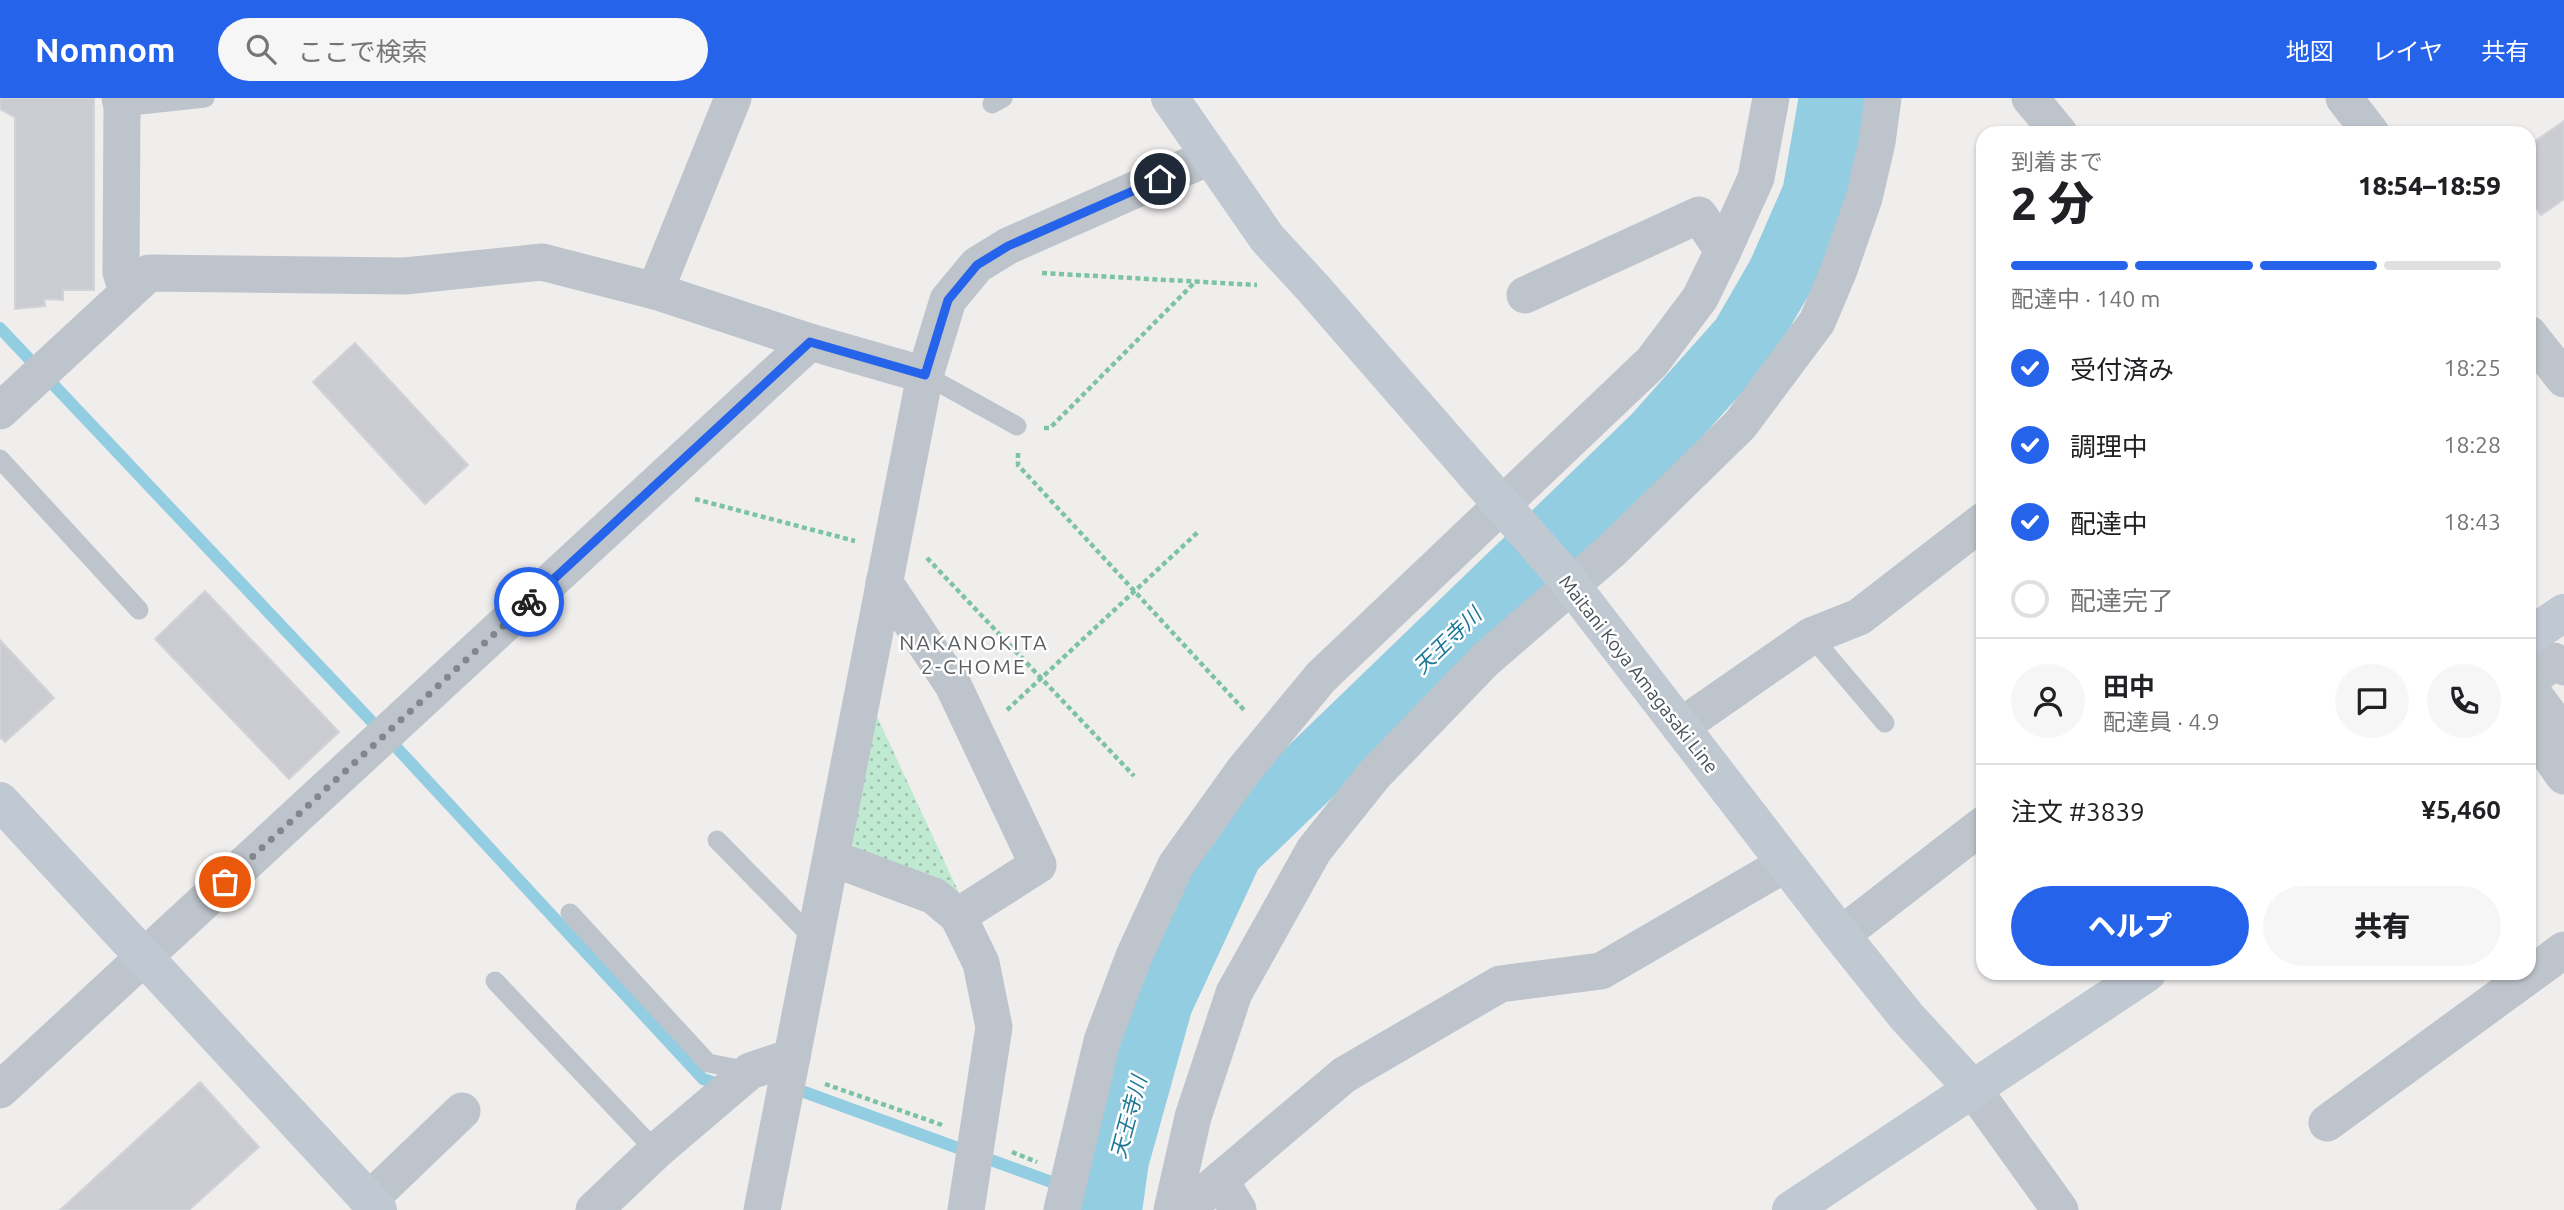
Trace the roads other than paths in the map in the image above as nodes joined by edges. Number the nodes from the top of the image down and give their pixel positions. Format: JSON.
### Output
{"nodes":[{"id":1,"x":205,"y":98,"type":"edge"},
{"id":2,"x":733,"y":98,"type":"edge"},
{"id":3,"x":1170,"y":98,"type":"edge"},
{"id":4,"x":1771,"y":98,"type":"edge"},
{"id":5,"x":1883,"y":98,"type":"edge"},
{"id":6,"x":2030,"y":98,"type":"edge"},
{"id":7,"x":2344,"y":98,"type":"edge"},
{"id":8,"x":121,"y":102,"type":"edge"},
{"id":9,"x":2053,"y":126,"type":"edge"},
{"id":10,"x":2366,"y":126,"type":"edge"},
{"id":11,"x":1210,"y":156,"type":"junction"},
{"id":12,"x":1723,"y":251,"type":"junction"},
{"id":13,"x":655,"y":291,"type":"junction"},
{"id":14,"x":127,"y":292,"type":"junction"},
{"id":15,"x":1525,"y":295,"type":"dead end"},
{"id":16,"x":810,"y":342,"type":"junction"},
{"id":17,"x":2536,"y":349,"type":"edge"},
{"id":18,"x":925,"y":375,"type":"junction"},
{"id":19,"x":2564,"y":379,"type":"edge"},
{"id":20,"x":0,"y":411,"type":"edge"},
{"id":21,"x":1017,"y":426,"type":"road end"},
{"id":22,"x":0,"y":458,"type":"edge"},
{"id":23,"x":1508,"y":512,"type":"junction"},
{"id":24,"x":1976,"y":526,"type":"edge"},
{"id":25,"x":889,"y":557,"type":"junction"},
{"id":26,"x":1568,"y":582,"type":"junction"},
{"id":27,"x":139,"y":610,"type":"dead end"},
{"id":28,"x":2564,"y":613,"type":"edge"},
{"id":29,"x":2536,"y":631,"type":"edge"},
{"id":30,"x":1811,"y":636,"type":"junction"},
{"id":31,"x":2564,"y":667,"type":"edge"},
{"id":32,"x":2536,"y":675,"type":"edge"},
{"id":33,"x":2536,"y":697,"type":"edge"},
{"id":34,"x":1885,"y":723,"type":"dead end"},
{"id":35,"x":1680,"y":727,"type":"junction"},
{"id":36,"x":2564,"y":735,"type":"edge"},
{"id":37,"x":2536,"y":737,"type":"edge"},
{"id":38,"x":2564,"y":776,"type":"edge"},
{"id":39,"x":0,"y":801,"type":"edge"},
{"id":40,"x":1976,"y":830,"type":"edge"},
{"id":41,"x":717,"y":840,"type":"dead end"},
{"id":42,"x":832,"y":858,"type":"junction"},
{"id":43,"x":1785,"y":864,"type":"junction"},
{"id":44,"x":570,"y":913,"type":"dead end"},
{"id":45,"x":958,"y":916,"type":"junction"},
{"id":46,"x":1841,"y":935,"type":"junction"},
{"id":47,"x":813,"y":938,"type":"junction"},
{"id":48,"x":144,"y":958,"type":"junction"},
{"id":49,"x":2136,"y":980,"type":"edge"},
{"id":50,"x":2517,"y":980,"type":"edge"},
{"id":51,"x":495,"y":981,"type":"dead end"},
{"id":52,"x":791,"y":1065,"type":"junction"},
{"id":53,"x":750,"y":1071,"type":"junction"},
{"id":54,"x":1973,"y":1089,"type":"junction"},
{"id":55,"x":0,"y":1090,"type":"edge"},
{"id":56,"x":462,"y":1111,"type":"dead end"},
{"id":57,"x":2328,"y":1123,"type":"dead end"},
{"id":58,"x":656,"y":1151,"type":"junction"},
{"id":59,"x":1066,"y":1189,"type":"edge"},
{"id":60,"x":1229,"y":1195,"type":"edge"},
{"id":61,"x":374,"y":1205,"type":"edge"},
{"id":62,"x":594,"y":1210,"type":"edge"},
{"id":63,"x":762,"y":1210,"type":"edge"},
{"id":64,"x":966,"y":1210,"type":"edge"},
{"id":65,"x":1172,"y":1210,"type":"edge"},
{"id":66,"x":1185,"y":1210,"type":"edge"},
{"id":67,"x":1791,"y":1210,"type":"edge"},
{"id":68,"x":2060,"y":1210,"type":"edge"}],
"edges":[{"from":1,"to":8,"type":"lane"},
{"from":2,"to":13,"type":"street"},
{"from":3,"to":11,"type":"main road","name":"Maitani Koya Amagasaki Line"},
{"from":4,"to":12,"type":"street"},
{"from":5,"to":26,"type":"street"},
{"from":6,"to":9,"type":"street"},
{"from":7,"to":10,"type":"street"},
{"from":8,"to":14,"type":"street"},
{"from":11,"to":18,"type":"street"},
{"from":11,"to":23,"type":"main road","name":"Maitani Koya Amagasaki Line"},
{"from":12,"to":15,"type":"street"},
{"from":12,"to":23,"type":"street"},
{"from":13,"to":14,"type":"street"},
{"from":13,"to":16,"type":"street"},
{"from":14,"to":20,"type":"street"},
{"from":16,"to":18,"type":"street"},
{"from":16,"to":48,"type":"street"},
{"from":17,"to":19,"type":"street"},
{"from":18,"to":21,"type":"lane"},
{"from":18,"to":25,"type":"street"},
{"from":22,"to":27,"type":"lane"},
{"from":23,"to":26,"type":"main road","name":"Maitani Koya Amagasaki Line"},
{"from":23,"to":59,"type":"street"},
{"from":24,"to":30,"type":"street"},
{"from":25,"to":42,"type":"street"},
{"from":25,"to":45,"type":"street"},
{"from":26,"to":35,"type":"main road","name":"Maitani Koya Amagasaki Line"},
{"from":26,"to":65,"type":"street"},
{"from":28,"to":29,"type":"main road"},
{"from":30,"to":34,"type":"lane"},
{"from":30,"to":35,"type":"street"},
{"from":31,"to":32,"type":"street"},
{"from":33,"to":36,"type":"street"},
{"from":35,"to":43,"type":"main road","name":"Maitani Koya Amagasaki Line"},
{"from":37,"to":38,"type":"street"},
{"from":39,"to":48,"type":"main road"},
{"from":40,"to":46,"type":"street"},
{"from":41,"to":47,"type":"lane"},
{"from":42,"to":45,"type":"street"},
{"from":42,"to":47,"type":"street"},
{"from":43,"to":46,"type":"main road","name":"Maitani Koya Amagasaki Line"},
{"from":43,"to":60,"type":"street"},
{"from":44,"to":53,"type":"lane"},
{"from":45,"to":64,"type":"street"},
{"from":46,"to":54,"type":"main road","name":"Maitani Koya Amagasaki Line"},
{"from":47,"to":52,"type":"street"},
{"from":48,"to":55,"type":"street"},
{"from":48,"to":61,"type":"main road"},
{"from":49,"to":54,"type":"main road"},
{"from":50,"to":57,"type":"street"},
{"from":51,"to":58,"type":"lane"},
{"from":52,"to":53,"type":"street"},
{"from":52,"to":63,"type":"street"},
{"from":53,"to":58,"type":"street"},
{"from":54,"to":67,"type":"main road"},
{"from":54,"to":68,"type":"street"},
{"from":56,"to":61,"type":"street"},
{"from":58,"to":62,"type":"street"},
{"from":60,"to":66,"type":"street"}]}
